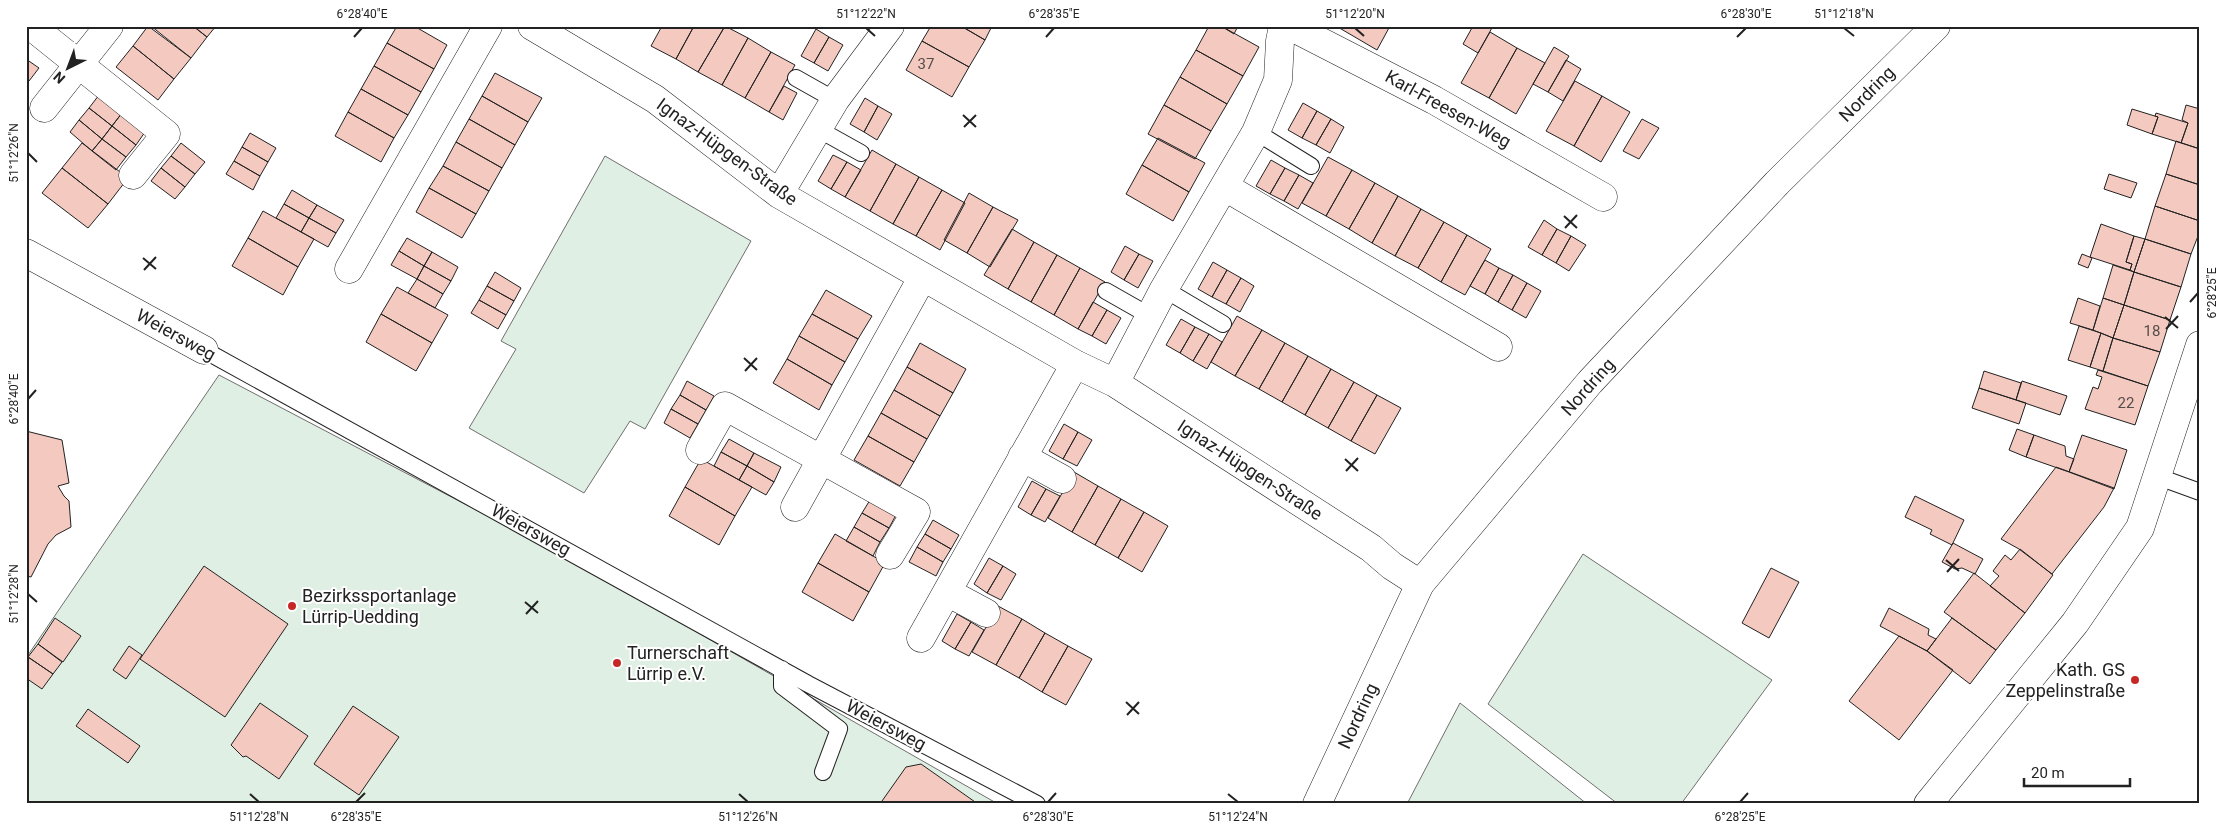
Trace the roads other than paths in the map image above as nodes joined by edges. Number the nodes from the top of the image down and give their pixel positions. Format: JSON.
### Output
{"nodes":[{"id":1,"x":31,"y":26,"type":"edge"},
{"id":2,"x":109,"y":26,"type":"edge"},
{"id":3,"x":488,"y":26,"type":"edge"},
{"id":4,"x":532,"y":26,"type":"edge"},
{"id":5,"x":890,"y":26,"type":"edge"},
{"id":6,"x":1284,"y":26,"type":"edge"},
{"id":7,"x":1290,"y":26,"type":"edge"},
{"id":8,"x":1936,"y":26,"type":"edge"},
{"id":9,"x":79,"y":64,"type":"junction"},
{"id":10,"x":796,"y":78,"type":"dead end"},
{"id":11,"x":835,"y":100,"type":"junction"},
{"id":12,"x":44,"y":108,"type":"dead end"},
{"id":13,"x":818,"y":129,"type":"junction"},
{"id":14,"x":1256,"y":132,"type":"junction"},
{"id":15,"x":861,"y":153,"type":"dead end"},
{"id":16,"x":1311,"y":166,"type":"dead end"},
{"id":17,"x":133,"y":175,"type":"dead end"},
{"id":18,"x":1225,"y":187,"type":"junction"},
{"id":19,"x":779,"y":194,"type":"junction"},
{"id":20,"x":1603,"y":197,"type":"dead end"},
{"id":21,"x":26,"y":253,"type":"edge"},
{"id":22,"x":349,"y":269,"type":"dead end"},
{"id":23,"x":922,"y":278,"type":"junction"},
{"id":24,"x":1164,"y":289,"type":"junction"},
{"id":25,"x":1106,"y":291,"type":"dead end"},
{"id":26,"x":1150,"y":316,"type":"junction"},
{"id":27,"x":1223,"y":324,"type":"dead end"},
{"id":28,"x":2200,"y":345,"type":"edge"},
{"id":29,"x":1498,"y":346,"type":"dead end"},
{"id":30,"x":204,"y":350,"type":"joint"},
{"id":31,"x":1075,"y":364,"type":"junction"},
{"id":32,"x":1116,"y":383,"type":"junction"},
{"id":33,"x":700,"y":450,"type":"dead end"},
{"id":34,"x":1022,"y":457,"type":"junction"},
{"id":35,"x":822,"y":458,"type":"junction"},
{"id":36,"x":2156,"y":476,"type":"junction"},
{"id":37,"x":1062,"y":479,"type":"dead end"},
{"id":38,"x":2200,"y":492,"type":"edge"},
{"id":39,"x":795,"y":507,"type":"dead end"},
{"id":40,"x":890,"y":556,"type":"dead end"},
{"id":41,"x":1420,"y":584,"type":"junction"},
{"id":42,"x":947,"y":592,"type":"junction"},
{"id":43,"x":986,"y":613,"type":"dead end"},
{"id":44,"x":921,"y":638,"type":"dead end"},
{"id":45,"x":782,"y":669,"type":"junction"},
{"id":46,"x":823,"y":772,"type":"dead end"},
{"id":47,"x":1037,"y":804,"type":"edge"},
{"id":48,"x":1316,"y":804,"type":"edge"},
{"id":49,"x":1928,"y":804,"type":"edge"}],
"edges":[{"from":1,"to":9,"type":"street"},
{"from":2,"to":9,"type":"street"},
{"from":3,"to":22,"type":"street"},
{"from":4,"to":19,"type":"street","name":"Ignaz-Hüpgen-Straße"},
{"from":5,"to":11,"type":"street"},
{"from":6,"to":14,"type":"street"},
{"from":7,"to":20,"type":"street","name":"Karl-Freesen-Weg"},
{"from":8,"to":41,"type":"street","name":"Nordring"},
{"from":9,"to":12,"type":"street"},
{"from":9,"to":17,"type":"street"},
{"from":10,"to":11,"type":"lane"},
{"from":11,"to":13,"type":"street"},
{"from":13,"to":15,"type":"lane"},
{"from":13,"to":19,"type":"street"},
{"from":14,"to":16,"type":"lane"},
{"from":14,"to":18,"type":"street"},
{"from":18,"to":24,"type":"street"},
{"from":18,"to":29,"type":"street"},
{"from":19,"to":23,"type":"street","name":"Ignaz-Hüpgen-Straße"},
{"from":21,"to":30,"type":"street","name":"Weiersweg"},
{"from":23,"to":31,"type":"street","name":"Ignaz-Hüpgen-Straße"},
{"from":23,"to":35,"type":"street"},
{"from":24,"to":26,"type":"street"},
{"from":24,"to":27,"type":"lane"},
{"from":25,"to":26,"type":"lane"},
{"from":26,"to":32,"type":"street"},
{"from":28,"to":36,"type":"street"},
{"from":30,"to":45,"type":"lane","name":"Weiersweg"},
{"from":31,"to":32,"type":"street","name":"Ignaz-Hüpgen-Straße"},
{"from":31,"to":34,"type":"street"},
{"from":32,"to":41,"type":"street","name":"Ignaz-Hüpgen-Straße"},
{"from":33,"to":35,"type":"street"},
{"from":34,"to":37,"type":"street"},
{"from":34,"to":42,"type":"street"},
{"from":35,"to":39,"type":"street"},
{"from":35,"to":40,"type":"street"},
{"from":36,"to":38,"type":"lane"},
{"from":36,"to":49,"type":"street"},
{"from":41,"to":48,"type":"street","name":"Nordring"},
{"from":42,"to":43,"type":"street"},
{"from":42,"to":44,"type":"street"},
{"from":45,"to":46,"type":"lane"},
{"from":45,"to":47,"type":"lane","name":"Weiersweg"}]}
